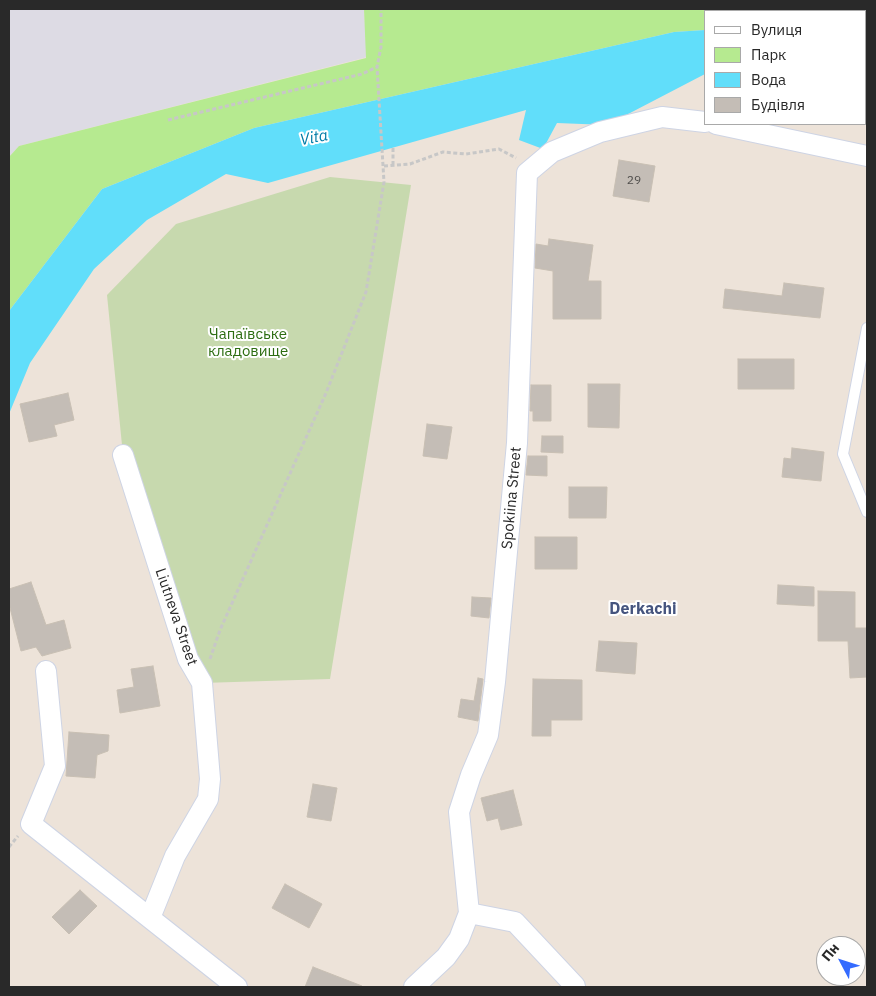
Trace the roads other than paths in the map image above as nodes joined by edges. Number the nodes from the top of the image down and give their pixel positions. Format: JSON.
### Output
{"nodes":[{"id":1,"x":704,"y":122,"type":"edge"},
{"id":2,"x":721,"y":125,"type":"edge"},
{"id":3,"x":867,"y":156,"type":"edge"},
{"id":4,"x":867,"y":328,"type":"edge"},
{"id":5,"x":123,"y":455,"type":"dead end"},
{"id":6,"x":867,"y":512,"type":"edge"},
{"id":7,"x":46,"y":670,"type":"dead end"},
{"id":8,"x":469,"y":913,"type":"junction"},
{"id":9,"x":150,"y":918,"type":"junction"},
{"id":10,"x":575,"y":986,"type":"dead end"},
{"id":11,"x":237,"y":987,"type":"edge"},
{"id":12,"x":414,"y":987,"type":"edge"}],
"edges":[{"from":1,"to":8,"type":"street","name":"Spokiina Street"},
{"from":2,"to":3,"type":"street"},
{"from":4,"to":6,"type":"lane"},
{"from":5,"to":9,"type":"street","name":"Liutneva Street"},
{"from":7,"to":9,"type":"street"},
{"from":8,"to":10,"type":"street"},
{"from":8,"to":12,"type":"street","name":"Spokiina Street"},
{"from":9,"to":11,"type":"street"}]}
